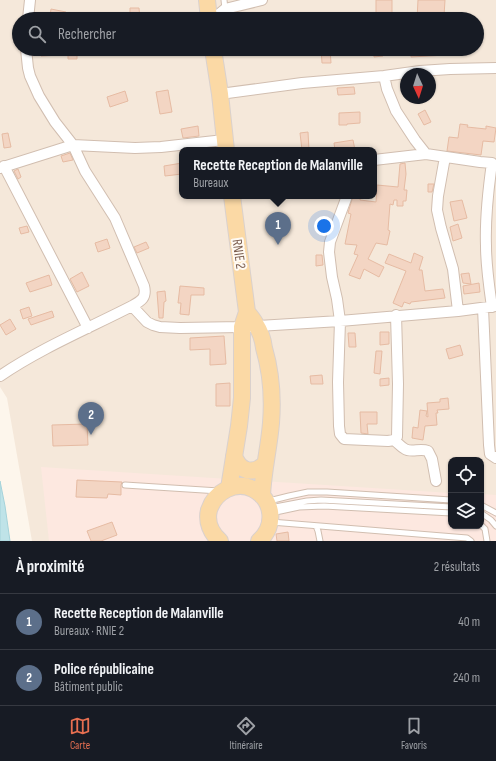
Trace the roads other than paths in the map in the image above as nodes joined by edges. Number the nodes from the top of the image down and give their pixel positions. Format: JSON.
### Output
{"nodes":[{"id":1,"x":30,"y":0,"type":"edge"},
{"id":2,"x":207,"y":0,"type":"edge"},
{"id":3,"x":262,"y":0,"type":"edge"},
{"id":4,"x":224,"y":4,"type":"edge"},
{"id":5,"x":29,"y":12,"type":"edge"},
{"id":6,"x":208,"y":12,"type":"edge"},
{"id":7,"x":26,"y":56,"type":"edge"},
{"id":8,"x":214,"y":56,"type":"edge"},
{"id":9,"x":496,"y":68,"type":"edge"},
{"id":10,"x":384,"y":76,"type":"junction"},
{"id":11,"x":220,"y":94,"type":"junction"},
{"id":12,"x":73,"y":145,"type":"junction"},
{"id":13,"x":225,"y":145,"type":"edge"},
{"id":14,"x":426,"y":154,"type":"junction"},
{"id":15,"x":445,"y":157,"type":"junction"},
{"id":16,"x":377,"y":160,"type":"edge"},
{"id":17,"x":2,"y":167,"type":"edge"},
{"id":18,"x":232,"y":199,"type":"edge"},
{"id":19,"x":346,"y":199,"type":"edge"},
{"id":20,"x":132,"y":306,"type":"junction"},
{"id":21,"x":490,"y":307,"type":"edge"},
{"id":22,"x":458,"y":311,"type":"junction"},
{"id":23,"x":396,"y":315,"type":"junction"},
{"id":24,"x":340,"y":320,"type":"junction"},
{"id":25,"x":249,"y":322,"type":"junction"},
{"id":26,"x":88,"y":328,"type":"junction"},
{"id":27,"x":0,"y":376,"type":"edge"},
{"id":28,"x":492,"y":410,"type":"edge"},
{"id":29,"x":394,"y":440,"type":"junction"},
{"id":30,"x":234,"y":456,"type":"junction"},
{"id":31,"x":496,"y":458,"type":"edge"},
{"id":32,"x":265,"y":464,"type":"junction"},
{"id":33,"x":436,"y":481,"type":"dead end"},
{"id":34,"x":125,"y":485,"type":"dead end"},
{"id":35,"x":226,"y":489,"type":"junction"},
{"id":36,"x":448,"y":500,"type":"edge"},
{"id":37,"x":448,"y":507,"type":"edge"},
{"id":38,"x":484,"y":507,"type":"edge"},
{"id":39,"x":268,"y":508,"type":"junction"},
{"id":40,"x":448,"y":513,"type":"edge"},
{"id":41,"x":496,"y":513,"type":"edge"},
{"id":42,"x":484,"y":515,"type":"edge"},
{"id":43,"x":316,"y":526,"type":"junction"},
{"id":44,"x":496,"y":526,"type":"edge"},
{"id":45,"x":484,"y":528,"type":"edge"},
{"id":46,"x":439,"y":539,"type":"edge"},
{"id":47,"x":215,"y":540,"type":"edge"},
{"id":48,"x":259,"y":541,"type":"edge"},
{"id":49,"x":320,"y":541,"type":"edge"},
{"id":50,"x":471,"y":541,"type":"edge"},
{"id":51,"x":488,"y":541,"type":"edge"}],
"edges":[{"from":1,"to":5,"type":"street"},
{"from":2,"to":6,"type":"main road"},
{"from":3,"to":4,"type":"street"},
{"from":7,"to":12,"type":"street"},
{"from":8,"to":11,"type":"main road"},
{"from":9,"to":10,"type":"street"},
{"from":10,"to":11,"type":"street"},
{"from":10,"to":14,"type":"street"},
{"from":11,"to":13,"type":"main road"},
{"from":12,"to":13,"type":"street"},
{"from":12,"to":17,"type":"street"},
{"from":12,"to":20,"type":"street"},
{"from":14,"to":15,"type":"street"},
{"from":14,"to":16,"type":"street"},
{"from":15,"to":21,"type":"street"},
{"from":15,"to":22,"type":"street"},
{"from":17,"to":26,"type":"street"},
{"from":18,"to":25,"type":"main road","name":"RNIE 2","number":"RNIE 2"},
{"from":19,"to":24,"type":"street"},
{"from":20,"to":25,"type":"street"},
{"from":20,"to":26,"type":"street"},
{"from":21,"to":22,"type":"street"},
{"from":21,"to":28,"type":"street"},
{"from":22,"to":23,"type":"street"},
{"from":23,"to":24,"type":"street"},
{"from":23,"to":29,"type":"street"},
{"from":24,"to":25,"type":"street"},
{"from":24,"to":29,"type":"street"},
{"from":25,"to":30,"type":"main road","number":"RNIE 2"},
{"from":25,"to":32,"type":"main road","number":"RNIE 2"},
{"from":26,"to":27,"type":"street"},
{"from":28,"to":31,"type":"street"},
{"from":29,"to":33,"type":"street"},
{"from":30,"to":32,"type":"main road"},
{"from":30,"to":35,"type":"main road","number":"RNIE 2"},
{"from":32,"to":39,"type":"main road","number":"RNIE 2"},
{"from":34,"to":35,"type":"lane"},
{"from":35,"to":39,"type":"main road"},
{"from":35,"to":47,"type":"main road"},
{"from":36,"to":39,"type":"lane"},
{"from":37,"to":39,"type":"lane"},
{"from":38,"to":41,"type":"lane"},
{"from":39,"to":40,"type":"lane"},
{"from":39,"to":43,"type":"lane"},
{"from":39,"to":48,"type":"main road","number":"RNIE 2"},
{"from":42,"to":44,"type":"lane"},
{"from":43,"to":46,"type":"lane"},
{"from":43,"to":49,"type":"lane"},
{"from":45,"to":51,"type":"lane"},
{"from":46,"to":50,"type":"lane"}]}
